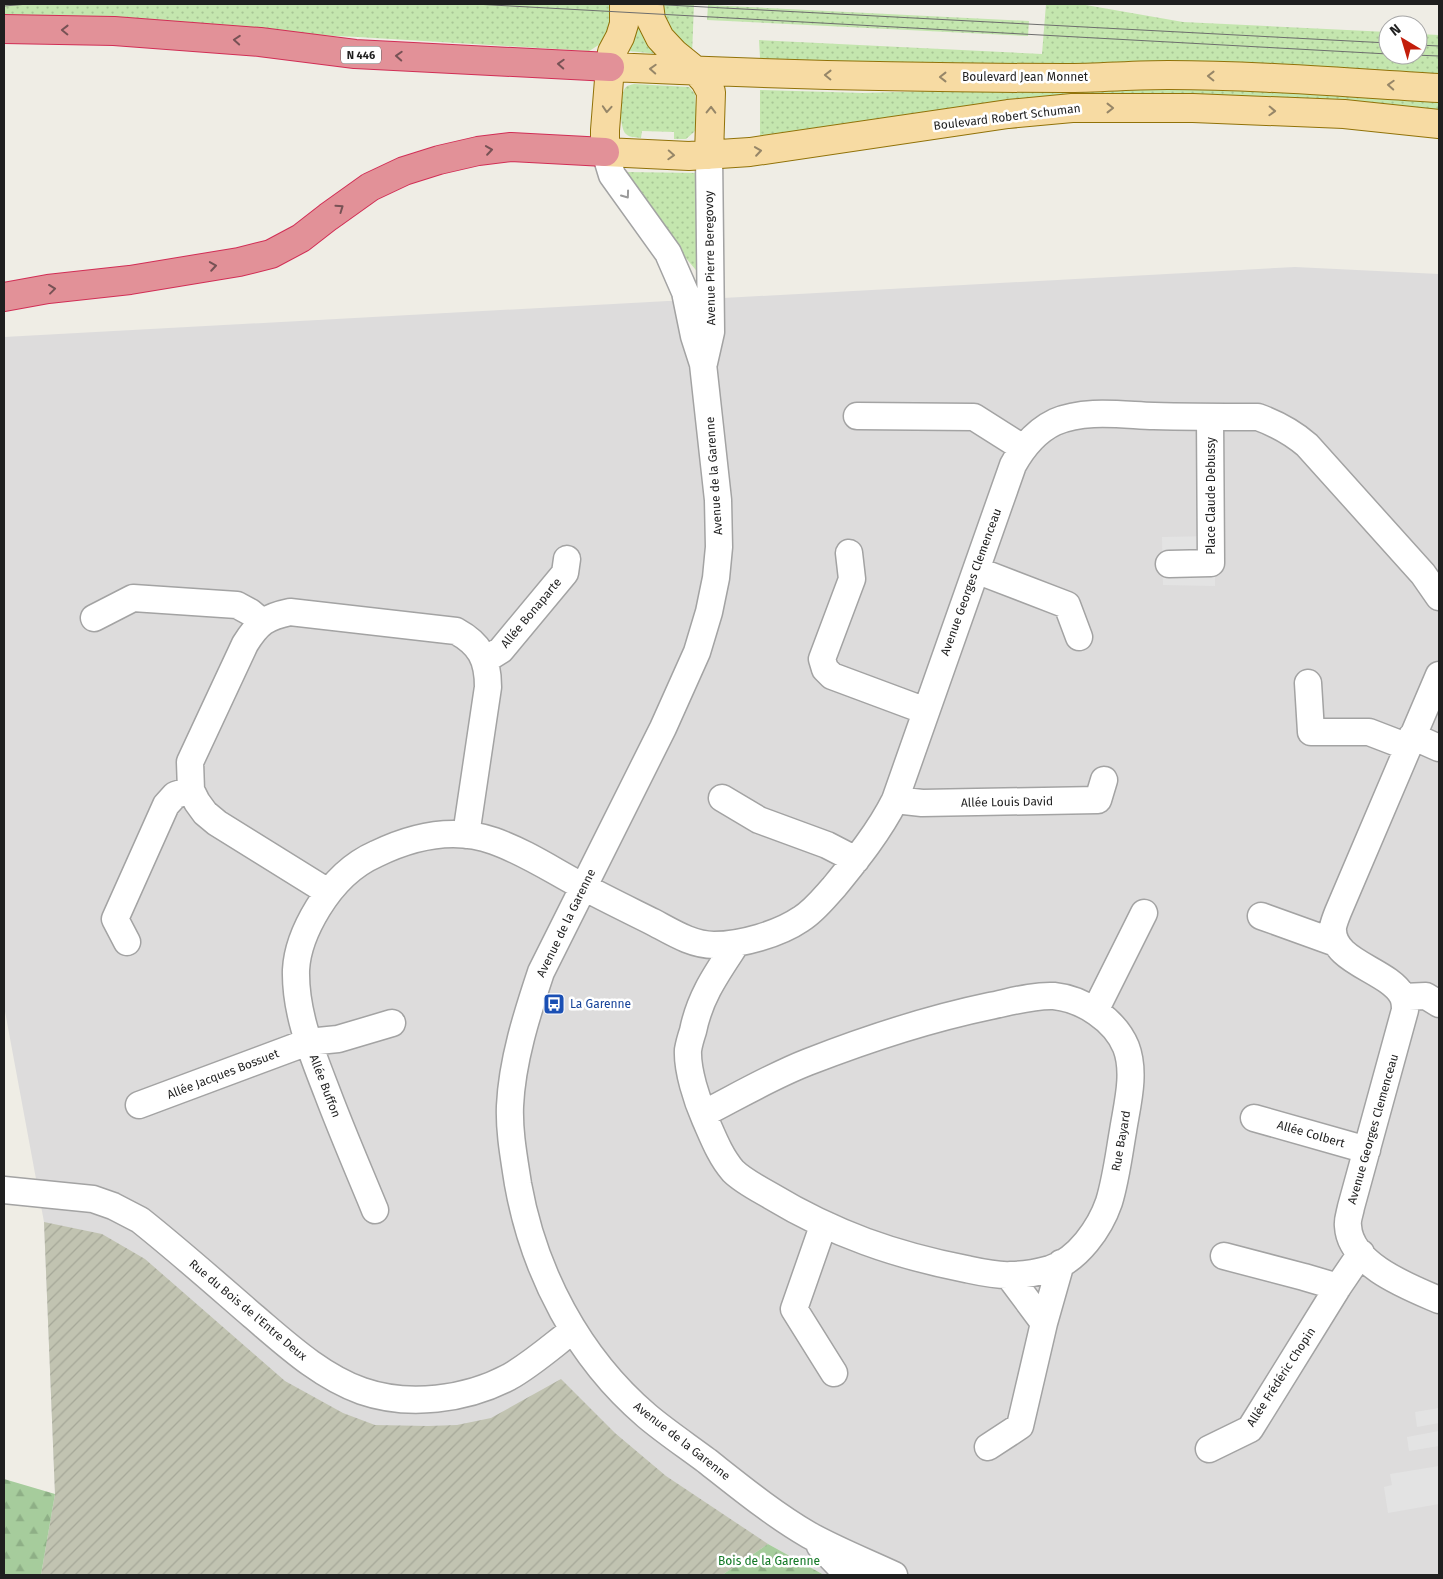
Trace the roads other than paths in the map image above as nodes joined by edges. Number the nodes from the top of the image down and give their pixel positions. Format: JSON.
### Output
{"nodes":[{"id":1,"x":624,"y":4,"type":"edge"},
{"id":2,"x":649,"y":4,"type":"edge"},
{"id":3,"x":4,"y":29,"type":"edge"},
{"id":4,"x":610,"y":67,"type":"junction"},
{"id":5,"x":696,"y":71,"type":"junction"},
{"id":6,"x":1439,"y":88,"type":"edge"},
{"id":7,"x":1439,"y":124,"type":"edge"},
{"id":8,"x":605,"y":152,"type":"junction"},
{"id":9,"x":710,"y":155,"type":"junction"},
{"id":10,"x":4,"y":296,"type":"edge"},
{"id":11,"x":703,"y":364,"type":"junction"},
{"id":12,"x":857,"y":416,"type":"dead end"},
{"id":13,"x":1210,"y":417,"type":"junction"},
{"id":14,"x":1023,"y":448,"type":"junction"},
{"id":15,"x":849,"y":553,"type":"dead end"},
{"id":16,"x":567,"y":559,"type":"dead end"},
{"id":17,"x":1169,"y":564,"type":"dead end"},
{"id":18,"x":1431,"y":567,"type":"edge"},
{"id":19,"x":976,"y":570,"type":"junction"},
{"id":20,"x":1439,"y":597,"type":"edge"},
{"id":21,"x":94,"y":618,"type":"dead end"},
{"id":22,"x":262,"y":622,"type":"junction"},
{"id":23,"x":1079,"y":637,"type":"dead end"},
{"id":24,"x":485,"y":660,"type":"junction"},
{"id":25,"x":1439,"y":675,"type":"edge"},
{"id":26,"x":1308,"y":684,"type":"dead end"},
{"id":27,"x":926,"y":711,"type":"junction"},
{"id":28,"x":1410,"y":741,"type":"junction"},
{"id":29,"x":1439,"y":748,"type":"edge"},
{"id":30,"x":1104,"y":780,"type":"dead end"},
{"id":31,"x":191,"y":790,"type":"junction"},
{"id":32,"x":722,"y":798,"type":"dead end"},
{"id":33,"x":895,"y":800,"type":"junction"},
{"id":34,"x":466,"y":835,"type":"junction"},
{"id":35,"x":856,"y":860,"type":"junction"},
{"id":36,"x":583,"y":887,"type":"junction"},
{"id":37,"x":328,"y":892,"type":"junction"},
{"id":38,"x":1144,"y":913,"type":"dead end"},
{"id":39,"x":1261,"y":916,"type":"dead end"},
{"id":40,"x":692,"y":941,"type":"junction"},
{"id":41,"x":127,"y":942,"type":"dead end"},
{"id":42,"x":1336,"y":943,"type":"junction"},
{"id":43,"x":736,"y":944,"type":"junction"},
{"id":44,"x":706,"y":990,"type":"junction"},
{"id":45,"x":1403,"y":997,"type":"junction"},
{"id":46,"x":1439,"y":1004,"type":"edge"},
{"id":47,"x":1095,"y":1010,"type":"junction"},
{"id":48,"x":392,"y":1023,"type":"dead end"},
{"id":49,"x":308,"y":1042,"type":"junction"},
{"id":50,"x":139,"y":1105,"type":"dead end"},
{"id":51,"x":703,"y":1114,"type":"junction"},
{"id":52,"x":1254,"y":1118,"type":"dead end"},
{"id":53,"x":1367,"y":1150,"type":"junction"},
{"id":54,"x":4,"y":1190,"type":"edge"},
{"id":55,"x":376,"y":1210,"type":"dead end"},
{"id":56,"x":823,"y":1226,"type":"junction"},
{"id":57,"x":1361,"y":1253,"type":"junction"},
{"id":58,"x":1224,"y":1256,"type":"dead end"},
{"id":59,"x":1061,"y":1263,"type":"junction"},
{"id":60,"x":1009,"y":1276,"type":"junction"},
{"id":61,"x":1338,"y":1288,"type":"junction"},
{"id":62,"x":1439,"y":1300,"type":"edge"},
{"id":63,"x":1044,"y":1323,"type":"junction"},
{"id":64,"x":573,"y":1330,"type":"junction"},
{"id":65,"x":834,"y":1373,"type":"dead end"},
{"id":66,"x":988,"y":1447,"type":"dead end"},
{"id":67,"x":1210,"y":1449,"type":"dead end"},
{"id":68,"x":810,"y":1535,"type":"junction"},
{"id":69,"x":848,"y":1575,"type":"edge"},
{"id":70,"x":894,"y":1575,"type":"edge"}],
"edges":[{"from":1,"to":4,"type":"main road"},
{"from":2,"to":5,"type":"main road"},
{"from":4,"to":3,"type":"highway","number":"N 446","one_way":true},
{"from":5,"to":4,"type":"main road","name":"Boulevard Jean Monnet","one_way":true},
{"from":4,"to":8,"type":"main road","one_way":true},
{"from":6,"to":5,"type":"main road","name":"Boulevard Jean Monnet","one_way":true},
{"from":9,"to":5,"type":"main road","one_way":true},
{"from":9,"to":7,"type":"main road","name":"Boulevard Robert Schuman","one_way":true},
{"from":8,"to":9,"type":"main road","name":"Boulevard Robert Schuman","one_way":true},
{"from":10,"to":8,"type":"highway","one_way":true},
{"from":8,"to":11,"type":"street","name":"Avenue Pierre Beregovoy","one_way":true},
{"from":9,"to":11,"type":"street","name":"Avenue Pierre Beregovoy"},
{"from":11,"to":36,"type":"street","name":"Avenue de la Garenne"},
{"from":12,"to":14,"type":"street"},
{"from":13,"to":14,"type":"street","name":"Avenue Georges Clemenceau"},
{"from":13,"to":17,"type":"street","name":"Place Claude Debussy"},
{"from":13,"to":18,"type":"street","name":"Avenue Georges Clemenceau"},
{"from":14,"to":19,"type":"street","name":"Avenue Georges Clemenceau"},
{"from":15,"to":27,"type":"street"},
{"from":16,"to":24,"type":"street","name":"Allée Bonaparte"},
{"from":18,"to":20,"type":"street","name":"Avenue Georges Clemenceau"},
{"from":19,"to":23,"type":"street"},
{"from":19,"to":27,"type":"street","name":"Avenue Georges Clemenceau"},
{"from":21,"to":22,"type":"street"},
{"from":22,"to":24,"type":"street"},
{"from":22,"to":31,"type":"street"},
{"from":24,"to":34,"type":"street"},
{"from":25,"to":28,"type":"street"},
{"from":26,"to":28,"type":"street"},
{"from":27,"to":33,"type":"street","name":"Avenue Georges Clemenceau"},
{"from":28,"to":29,"type":"street"},
{"from":28,"to":42,"type":"street"},
{"from":30,"to":33,"type":"street","name":"Allée Louis David"},
{"from":31,"to":37,"type":"street"},
{"from":31,"to":41,"type":"street"},
{"from":32,"to":35,"type":"street"},
{"from":33,"to":35,"type":"street","name":"Avenue Georges Clemenceau"},
{"from":34,"to":36,"type":"street","name":"Avenue Georges Clemenceau"},
{"from":34,"to":37,"type":"street","name":"Avenue Georges Clemenceau"},
{"from":35,"to":43,"type":"street","name":"Avenue Georges Clemenceau"},
{"from":36,"to":40,"type":"street","name":"Avenue Georges Clemenceau"},
{"from":36,"to":64,"type":"street","name":"Avenue de la Garenne"},
{"from":37,"to":49,"type":"street","name":"Avenue Georges Clemenceau"},
{"from":38,"to":47,"type":"street"},
{"from":39,"to":42,"type":"street"},
{"from":40,"to":43,"type":"street","name":"Avenue Georges Clemenceau"},
{"from":40,"to":44,"type":"street"},
{"from":42,"to":45,"type":"street"},
{"from":43,"to":44,"type":"street","name":"Rue Bayard"},
{"from":44,"to":51,"type":"street","name":"Rue Bayard"},
{"from":45,"to":46,"type":"street"},
{"from":45,"to":53,"type":"street","name":"Avenue Georges Clemenceau"},
{"from":47,"to":51,"type":"street","name":"Rue Bayard"},
{"from":47,"to":59,"type":"street","name":"Rue Bayard"},
{"from":48,"to":49,"type":"street","name":"Allée Buffon"},
{"from":49,"to":50,"type":"street","name":"Allée Jacques Bossuet"},
{"from":49,"to":55,"type":"street","name":"Allée Buffon"},
{"from":51,"to":56,"type":"street","name":"Rue Bayard"},
{"from":52,"to":53,"type":"street","name":"Allée Colbert"},
{"from":53,"to":57,"type":"street","name":"Avenue Georges Clemenceau"},
{"from":54,"to":64,"type":"street","name":"Rue du Bois de l'Entre Deux"},
{"from":56,"to":60,"type":"street","name":"Rue Bayard"},
{"from":56,"to":65,"type":"street"},
{"from":57,"to":61,"type":"street","name":"Allée Frédéric Chopin"},
{"from":57,"to":62,"type":"street","name":"Avenue Georges Clemenceau"},
{"from":58,"to":61,"type":"street"},
{"from":59,"to":60,"type":"street","name":"Rue Bayard"},
{"from":59,"to":63,"type":"street"},
{"from":60,"to":63,"type":"street"},
{"from":61,"to":67,"type":"street","name":"Allée Frédéric Chopin"},
{"from":63,"to":66,"type":"street"},
{"from":64,"to":68,"type":"street","name":"Avenue de la Garenne"},
{"from":68,"to":69,"type":"street"},
{"from":68,"to":70,"type":"street"}]}
